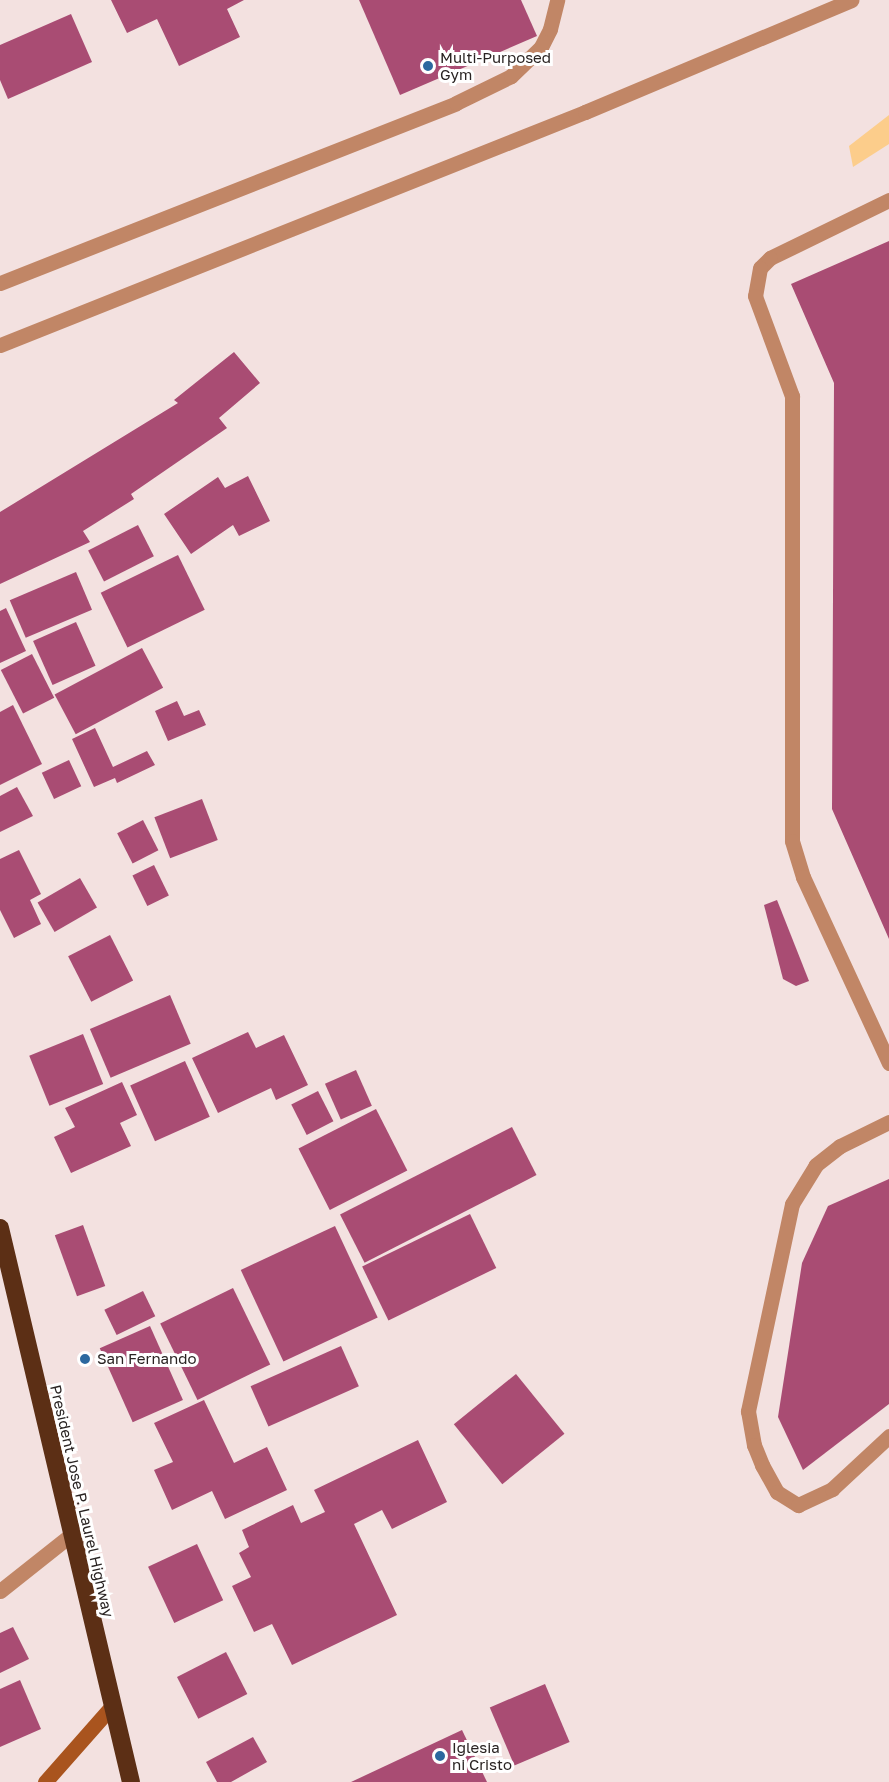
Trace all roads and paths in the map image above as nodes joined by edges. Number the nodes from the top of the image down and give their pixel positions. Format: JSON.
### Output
{"nodes":[{"id":1,"x":557,"y":0,"type":"edge"},
{"id":2,"x":851,"y":0,"type":"edge"},
{"id":3,"x":889,"y":200,"type":"edge"},
{"id":4,"x":0,"y":283,"type":"edge"},
{"id":5,"x":0,"y":345,"type":"edge"},
{"id":6,"x":889,"y":1063,"type":"edge"},
{"id":7,"x":889,"y":1122,"type":"edge"},
{"id":8,"x":0,"y":1228,"type":"edge"},
{"id":9,"x":889,"y":1436,"type":"edge"},
{"id":10,"x":72,"y":1534,"type":"junction"},
{"id":11,"x":0,"y":1591,"type":"edge"},
{"id":12,"x":112,"y":1706,"type":"junction"},
{"id":13,"x":45,"y":1782,"type":"edge"},
{"id":14,"x":131,"y":1782,"type":"edge"}],
"edges":[{"from":1,"to":4,"type":"street"},
{"from":2,"to":5,"type":"street"},
{"from":3,"to":6,"type":"street"},
{"from":7,"to":9,"type":"street"},
{"from":8,"to":10,"type":"highway","name":"President Jose P. Laurel Highway"},
{"from":10,"to":11,"type":"street"},
{"from":10,"to":12,"type":"highway","name":"President Jose P. Laurel Highway"},
{"from":12,"to":13,"type":"street"},
{"from":12,"to":14,"type":"highway","name":"President Jose P. Laurel Highway"}]}
